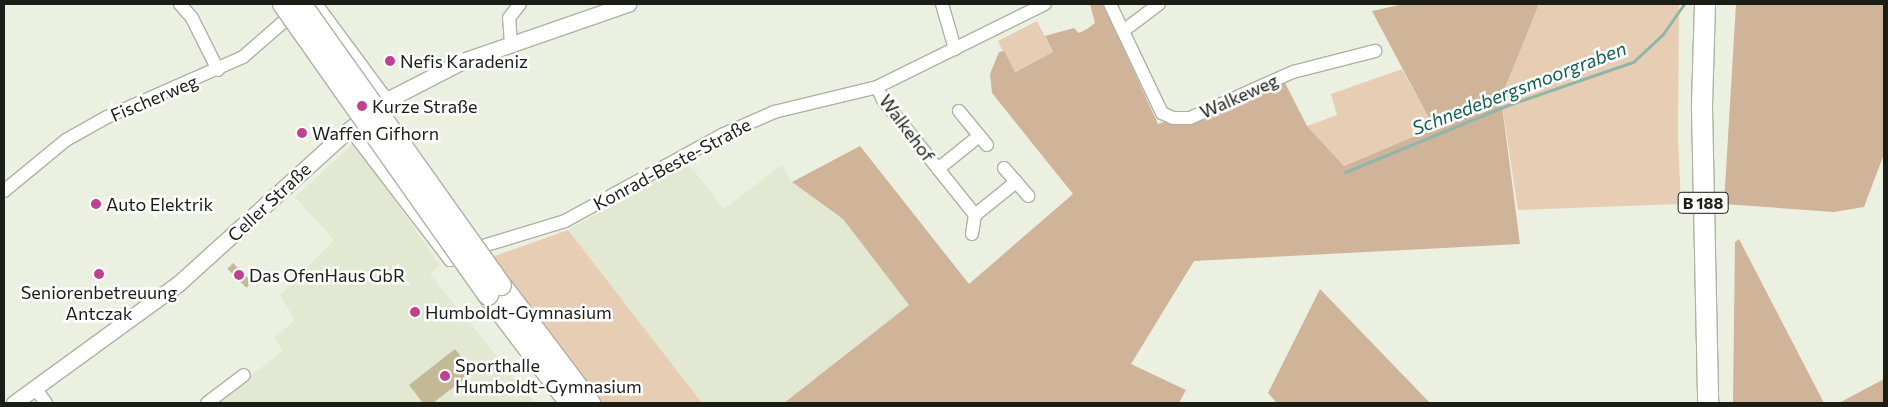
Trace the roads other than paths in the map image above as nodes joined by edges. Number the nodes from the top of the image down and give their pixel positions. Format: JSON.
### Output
{"nodes":[{"id":1,"x":180,"y":4,"type":"edge"},
{"id":2,"x":283,"y":4,"type":"edge"},
{"id":3,"x":302,"y":4,"type":"edge"},
{"id":4,"x":316,"y":4,"type":"edge"},
{"id":5,"x":520,"y":4,"type":"edge"},
{"id":6,"x":628,"y":4,"type":"edge"},
{"id":7,"x":942,"y":4,"type":"edge"},
{"id":8,"x":1045,"y":4,"type":"edge"},
{"id":9,"x":1110,"y":4,"type":"edge"},
{"id":10,"x":1159,"y":4,"type":"edge"},
{"id":11,"x":1705,"y":4,"type":"edge"},
{"id":12,"x":1123,"y":31,"type":"junction"},
{"id":13,"x":511,"y":44,"type":"junction"},
{"id":14,"x":955,"y":49,"type":"junction"},
{"id":15,"x":1375,"y":51,"type":"dead end"},
{"id":16,"x":218,"y":70,"type":"junction"},
{"id":17,"x":877,"y":87,"type":"junction"},
{"id":18,"x":387,"y":100,"type":"junction"},
{"id":19,"x":959,"y":111,"type":"dead end"},
{"id":20,"x":350,"y":129,"type":"junction"},
{"id":21,"x":1004,"y":168,"type":"dead end"},
{"id":22,"x":938,"y":169,"type":"junction"},
{"id":23,"x":1016,"y":182,"type":"junction"},
{"id":24,"x":4,"y":191,"type":"edge"},
{"id":25,"x":1028,"y":196,"type":"dead end"},
{"id":26,"x":975,"y":214,"type":"junction"},
{"id":27,"x":972,"y":234,"type":"dead end"},
{"id":28,"x":494,"y":290,"type":"junction"},
{"id":29,"x":244,"y":375,"type":"dead end"},
{"id":30,"x":35,"y":388,"type":"junction"},
{"id":31,"x":14,"y":403,"type":"edge"},
{"id":32,"x":46,"y":403,"type":"edge"},
{"id":33,"x":207,"y":403,"type":"edge"},
{"id":34,"x":570,"y":403,"type":"edge"},
{"id":35,"x":590,"y":403,"type":"edge"},
{"id":36,"x":1708,"y":403,"type":"edge"}],
"edges":[{"from":1,"to":16,"type":"street"},
{"from":2,"to":28,"type":"main road","bridge":true},
{"from":3,"to":16,"type":"street","name":"Fischerweg"},
{"from":3,"to":28,"type":"main road","bridge":true},
{"from":4,"to":18,"type":"street"},
{"from":5,"to":13,"type":"street"},
{"from":6,"to":13,"type":"street","name":"Celler Straße"},
{"from":7,"to":14,"type":"street"},
{"from":8,"to":14,"type":"street","name":"Konrad-Beste-Straße"},
{"from":9,"to":12,"type":"street","name":"Walkeweg"},
{"from":10,"to":12,"type":"street"},
{"from":11,"to":36,"type":"main road","number":"B 188"},
{"from":12,"to":15,"type":"street","name":"Walkeweg"},
{"from":13,"to":18,"type":"street","name":"Celler Straße"},
{"from":14,"to":17,"type":"street","name":"Konrad-Beste-Straße"},
{"from":16,"to":24,"type":"street","name":"Fischerweg"},
{"from":17,"to":20,"type":"street","name":"Konrad-Beste-Straße"},
{"from":17,"to":22,"type":"street","name":"Walkehof"},
{"from":18,"to":20,"type":"street","name":"Celler Straße"},
{"from":19,"to":22,"type":"street","name":"Walkehof"},
{"from":20,"to":30,"type":"street","name":"Celler Straße"},
{"from":21,"to":23,"type":"street"},
{"from":22,"to":26,"type":"street","name":"Walkehof"},
{"from":23,"to":25,"type":"street"},
{"from":23,"to":26,"type":"street"},
{"from":26,"to":27,"type":"street"},
{"from":28,"to":34,"type":"main road"},
{"from":28,"to":35,"type":"main road"},
{"from":29,"to":33,"type":"street"},
{"from":30,"to":31,"type":"street","name":"Celler Straße"},
{"from":30,"to":32,"type":"street"}]}
